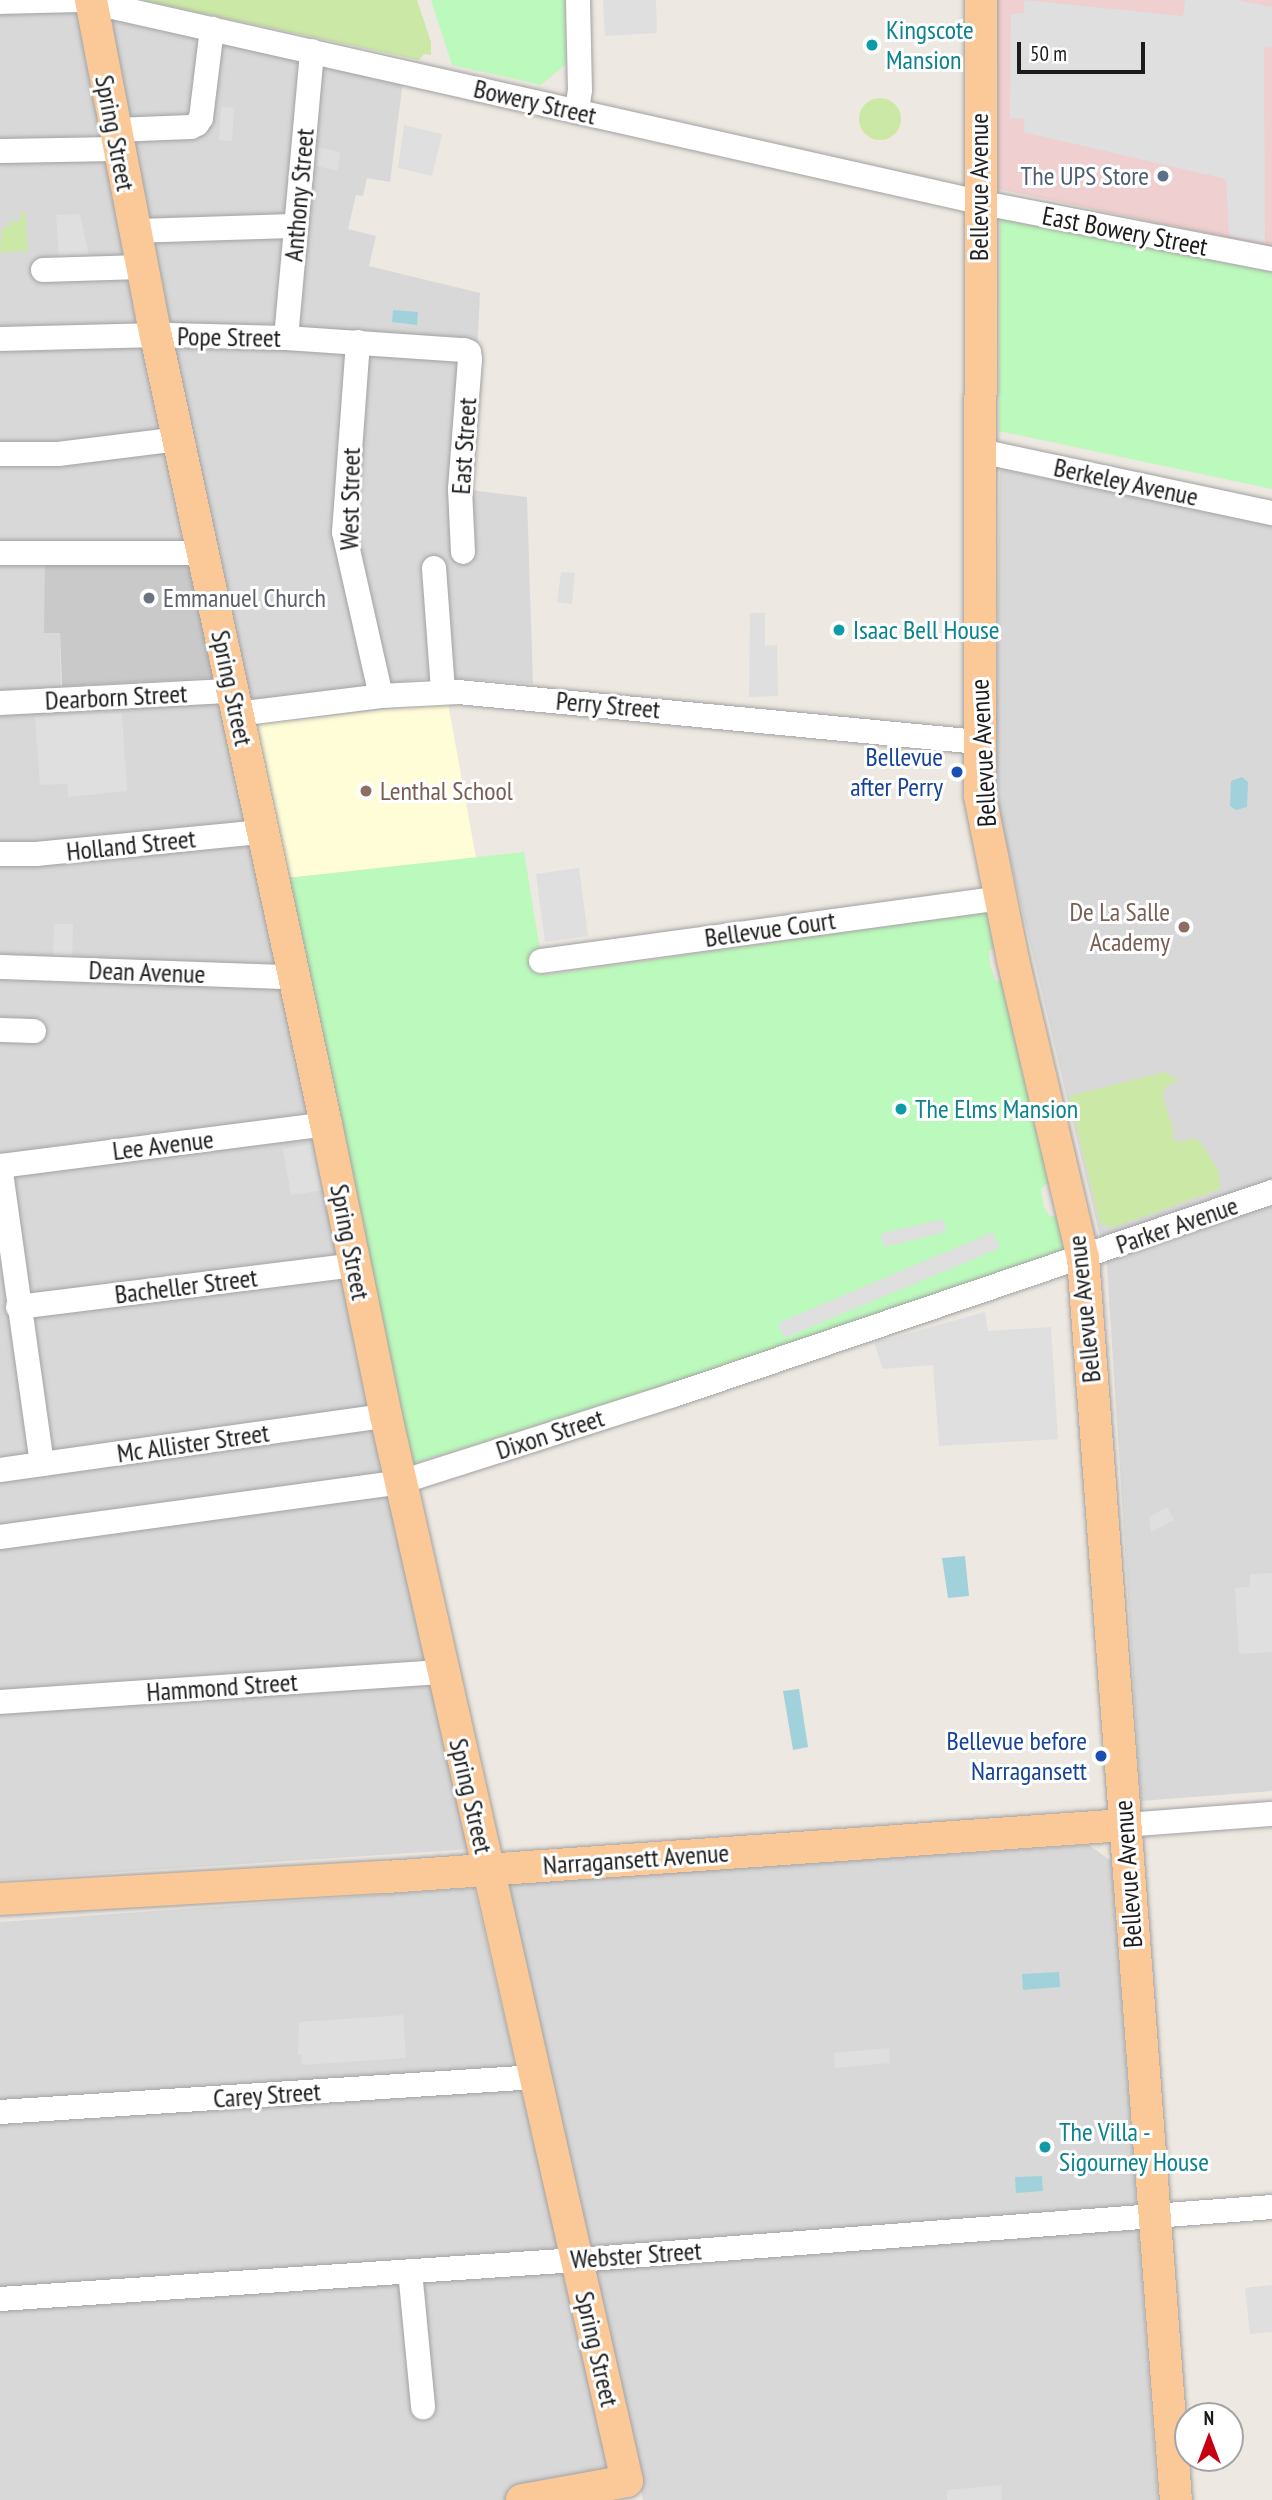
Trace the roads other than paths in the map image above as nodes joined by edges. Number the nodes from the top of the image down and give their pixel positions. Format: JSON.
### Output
{"nodes":[{"id":1,"x":80,"y":0,"type":"edge"},
{"id":2,"x":91,"y":0,"type":"edge"},
{"id":3,"x":578,"y":0,"type":"edge"},
{"id":4,"x":981,"y":0,"type":"edge"},
{"id":5,"x":0,"y":2,"type":"edge"},
{"id":6,"x":212,"y":29,"type":"junction"},
{"id":7,"x":312,"y":51,"type":"junction"},
{"id":8,"x":577,"y":111,"type":"junction"},
{"id":9,"x":116,"y":139,"type":"junction"},
{"id":10,"x":0,"y":150,"type":"edge"},
{"id":11,"x":978,"y":202,"type":"junction"},
{"id":12,"x":296,"y":226,"type":"junction"},
{"id":13,"x":135,"y":231,"type":"junction"},
{"id":14,"x":1272,"y":259,"type":"edge"},
{"id":15,"x":142,"y":267,"type":"junction"},
{"id":16,"x":43,"y":270,"type":"dead end"},
{"id":17,"x":156,"y":336,"type":"junction"},
{"id":18,"x":286,"y":338,"type":"junction"},
{"id":19,"x":0,"y":339,"type":"edge"},
{"id":20,"x":358,"y":342,"type":"junction"},
{"id":21,"x":457,"y":349,"type":"joint"},
{"id":22,"x":178,"y":439,"type":"junction"},
{"id":23,"x":980,"y":451,"type":"junction"},
{"id":24,"x":0,"y":454,"type":"edge"},
{"id":25,"x":1272,"y":513,"type":"edge"},
{"id":26,"x":463,"y":552,"type":"dead end"},
{"id":27,"x":0,"y":553,"type":"edge"},
{"id":28,"x":203,"y":553,"type":"junction"},
{"id":29,"x":435,"y":568,"type":"dead end"},
{"id":30,"x":443,"y":692,"type":"junction"},
{"id":31,"x":381,"y":696,"type":"junction"},
{"id":32,"x":235,"y":702,"type":"junction"},
{"id":33,"x":0,"y":703,"type":"edge"},
{"id":34,"x":978,"y":742,"type":"junction"},
{"id":35,"x":262,"y":832,"type":"junction"},
{"id":36,"x":0,"y":855,"type":"edge"},
{"id":37,"x":1000,"y":898,"type":"junction"},
{"id":38,"x":541,"y":961,"type":"dead end"},
{"id":39,"x":0,"y":967,"type":"edge"},
{"id":40,"x":293,"y":977,"type":"junction"},
{"id":41,"x":0,"y":1030,"type":"edge"},
{"id":42,"x":34,"y":1031,"type":"dead end"},
{"id":43,"x":327,"y":1124,"type":"junction"},
{"id":44,"x":0,"y":1166,"type":"edge"},
{"id":45,"x":1272,"y":1192,"type":"edge"},
{"id":46,"x":1083,"y":1258,"type":"junction"},
{"id":47,"x":354,"y":1265,"type":"junction"},
{"id":48,"x":18,"y":1307,"type":"junction"},
{"id":49,"x":386,"y":1416,"type":"junction"},
{"id":50,"x":42,"y":1464,"type":"junction"},
{"id":51,"x":0,"y":1469,"type":"edge"},
{"id":52,"x":401,"y":1482,"type":"junction"},
{"id":53,"x":0,"y":1537,"type":"edge"},
{"id":54,"x":443,"y":1672,"type":"junction"},
{"id":55,"x":0,"y":1702,"type":"edge"},
{"id":56,"x":1272,"y":1814,"type":"edge"},
{"id":57,"x":1125,"y":1825,"type":"junction"},
{"id":58,"x":488,"y":1870,"type":"junction"},
{"id":59,"x":0,"y":1899,"type":"edge"},
{"id":60,"x":535,"y":2077,"type":"junction"},
{"id":61,"x":0,"y":2112,"type":"edge"},
{"id":62,"x":1272,"y":2207,"type":"edge"},
{"id":63,"x":1154,"y":2215,"type":"junction"},
{"id":64,"x":577,"y":2260,"type":"junction"},
{"id":65,"x":410,"y":2271,"type":"junction"},
{"id":66,"x":0,"y":2299,"type":"edge"},
{"id":67,"x":423,"y":2407,"type":"dead end"},
{"id":68,"x":629,"y":2491,"type":"edge"},
{"id":69,"x":522,"y":2500,"type":"edge"},
{"id":70,"x":1176,"y":2500,"type":"edge"}],
"edges":[{"from":1,"to":2,"type":"street","name":"Bowery Street"},
{"from":1,"to":5,"type":"street","name":"Bowery Street"},
{"from":2,"to":6,"type":"street","name":"Bowery Street"},
{"from":2,"to":9,"type":"main road","name":"Spring Street"},
{"from":3,"to":8,"type":"street"},
{"from":4,"to":11,"type":"main road","name":"Bellevue Avenue"},
{"from":6,"to":7,"type":"street","name":"Bowery Street"},
{"from":6,"to":9,"type":"street"},
{"from":7,"to":8,"type":"street","name":"Bowery Street"},
{"from":7,"to":12,"type":"street","name":"Anthony Street"},
{"from":8,"to":11,"type":"street","name":"Bowery Street"},
{"from":9,"to":10,"type":"street"},
{"from":9,"to":13,"type":"main road","name":"Spring Street"},
{"from":11,"to":14,"type":"street","name":"East Bowery Street"},
{"from":11,"to":23,"type":"main road","name":"Bellevue Avenue"},
{"from":12,"to":13,"type":"street"},
{"from":12,"to":18,"type":"street","name":"Anthony Street"},
{"from":13,"to":15,"type":"main road","name":"Spring Street"},
{"from":15,"to":16,"type":"street"},
{"from":15,"to":17,"type":"main road","name":"Spring Street"},
{"from":17,"to":18,"type":"street","name":"Pope Street"},
{"from":17,"to":19,"type":"street","name":"Pope Street"},
{"from":17,"to":22,"type":"main road","name":"Spring Street"},
{"from":18,"to":20,"type":"street","name":"Pope Street"},
{"from":20,"to":21,"type":"street","name":"Pope Street"},
{"from":20,"to":31,"type":"street","name":"West Street"},
{"from":21,"to":26,"type":"street","name":"East Street"},
{"from":22,"to":24,"type":"street"},
{"from":22,"to":28,"type":"main road","name":"Spring Street"},
{"from":23,"to":25,"type":"street","name":"Berkeley Avenue"},
{"from":23,"to":34,"type":"main road","name":"Bellevue Avenue"},
{"from":27,"to":28,"type":"street"},
{"from":28,"to":32,"type":"main road","name":"Spring Street"},
{"from":29,"to":30,"type":"street"},
{"from":30,"to":31,"type":"street","name":"Perry Street"},
{"from":30,"to":34,"type":"street","name":"Perry Street"},
{"from":31,"to":32,"type":"street","name":"Perry Street"},
{"from":32,"to":33,"type":"street","name":"Dearborn Street"},
{"from":32,"to":35,"type":"main road","name":"Spring Street"},
{"from":34,"to":37,"type":"main road","name":"Bellevue Avenue"},
{"from":35,"to":36,"type":"street","name":"Holland Street"},
{"from":35,"to":40,"type":"main road","name":"Spring Street"},
{"from":37,"to":38,"type":"street","name":"Bellevue Court"},
{"from":37,"to":46,"type":"main road","name":"Bellevue Avenue"},
{"from":39,"to":40,"type":"street","name":"Dean Avenue"},
{"from":40,"to":43,"type":"main road","name":"Spring Street"},
{"from":41,"to":42,"type":"street"},
{"from":43,"to":44,"type":"street","name":"Lee Avenue"},
{"from":43,"to":47,"type":"main road","name":"Spring Street"},
{"from":44,"to":48,"type":"street"},
{"from":45,"to":46,"type":"street","name":"Parker Avenue"},
{"from":46,"to":52,"type":"street","name":"Dixon Street"},
{"from":46,"to":57,"type":"main road","name":"Bellevue Avenue"},
{"from":47,"to":48,"type":"street","name":"Bacheller Street"},
{"from":47,"to":49,"type":"main road","name":"Spring Street"},
{"from":48,"to":50,"type":"street"},
{"from":49,"to":50,"type":"street","name":"Mc Allister Street"},
{"from":49,"to":52,"type":"main road","name":"Spring Street"},
{"from":50,"to":51,"type":"street","name":"Mc Allister Street"},
{"from":52,"to":53,"type":"street","name":"Dixon Street"},
{"from":52,"to":54,"type":"main road","name":"Spring Street"},
{"from":54,"to":55,"type":"street","name":"Hammond Street"},
{"from":54,"to":58,"type":"main road","name":"Spring Street"},
{"from":56,"to":57,"type":"street","name":"Narragansett Avenue"},
{"from":57,"to":58,"type":"main road","name":"Narragansett Avenue"},
{"from":57,"to":63,"type":"main road","name":"Bellevue Avenue"},
{"from":58,"to":59,"type":"main road","name":"Narragansett Avenue"},
{"from":58,"to":60,"type":"main road","name":"Spring Street"},
{"from":60,"to":61,"type":"street","name":"Carey Street"},
{"from":60,"to":64,"type":"main road","name":"Spring Street"},
{"from":62,"to":63,"type":"street","name":"Webster Street"},
{"from":63,"to":64,"type":"street","name":"Webster Street"},
{"from":63,"to":70,"type":"main road","name":"Bellevue Avenue"},
{"from":64,"to":65,"type":"street","name":"Webster Street"},
{"from":64,"to":68,"type":"main road","name":"Spring Street"},
{"from":65,"to":66,"type":"street","name":"Webster Street"},
{"from":65,"to":67,"type":"street"},
{"from":68,"to":69,"type":"main road"}]}
